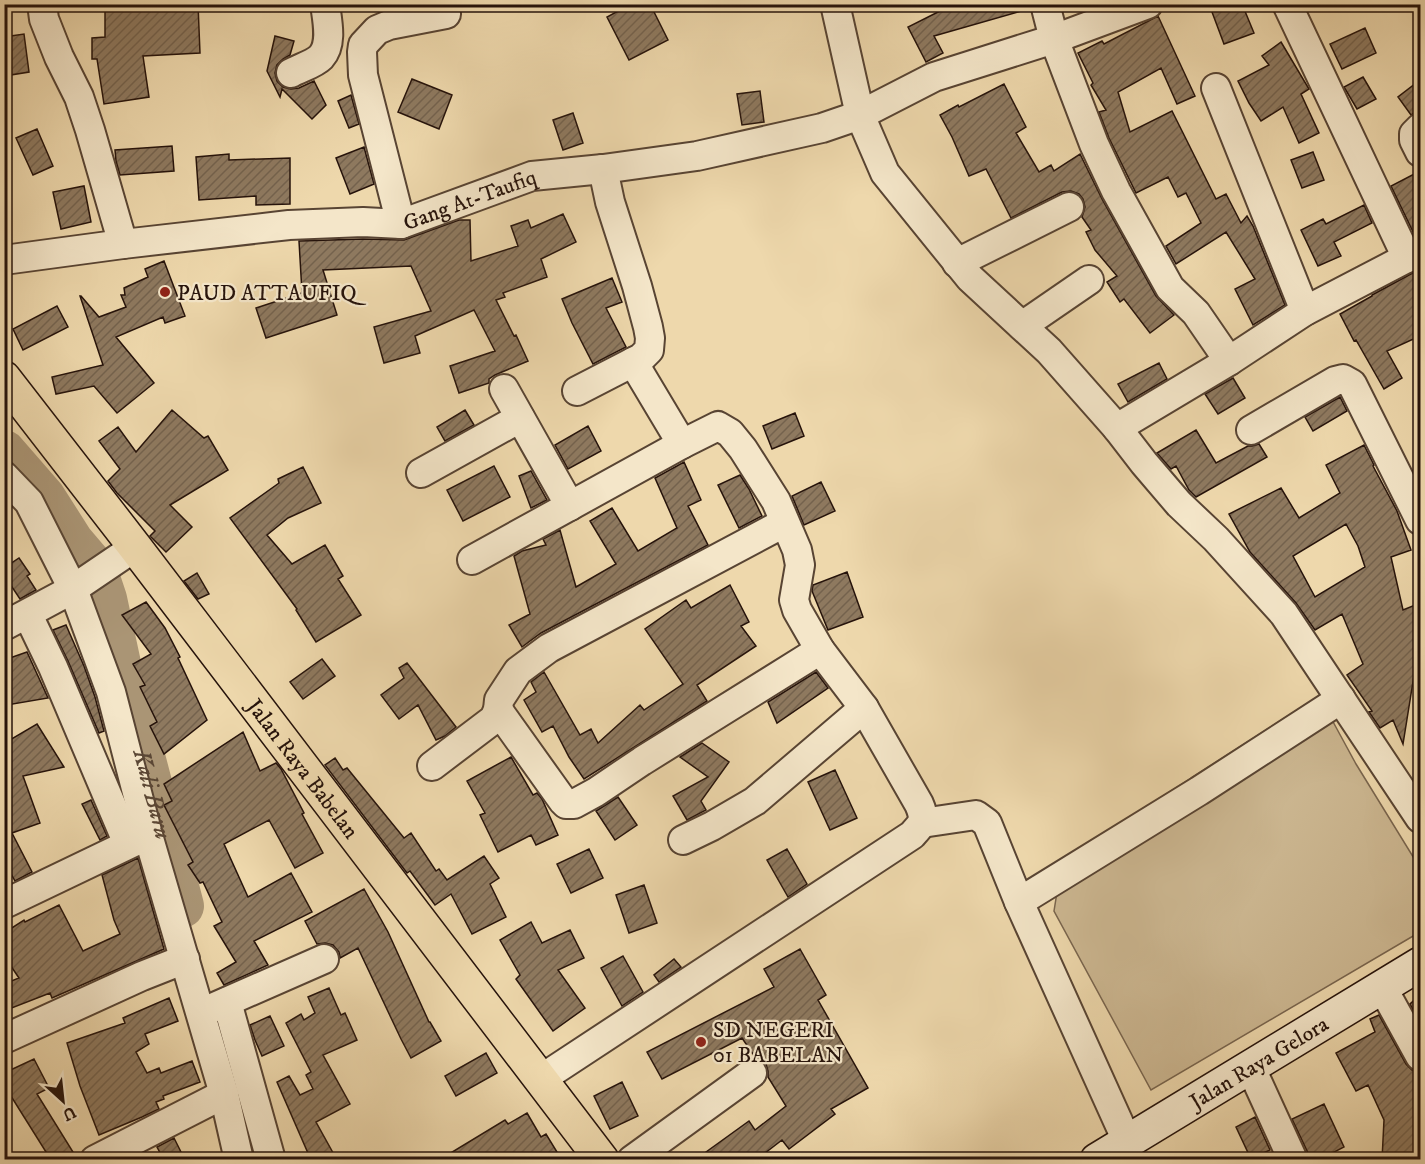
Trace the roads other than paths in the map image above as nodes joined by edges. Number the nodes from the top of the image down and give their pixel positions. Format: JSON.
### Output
{"nodes":[{"id":1,"x":42,"y":4,"type":"edge"},
{"id":2,"x":325,"y":4,"type":"edge"},
{"id":3,"x":835,"y":4,"type":"edge"},
{"id":4,"x":1045,"y":4,"type":"edge"},
{"id":5,"x":1148,"y":4,"type":"edge"},
{"id":6,"x":1287,"y":4,"type":"edge"},
{"id":7,"x":446,"y":14,"type":"dead end"},
{"id":8,"x":1054,"y":39,"type":"junction"},
{"id":9,"x":291,"y":73,"type":"dead end"},
{"id":10,"x":1216,"y":88,"type":"dead end"},
{"id":11,"x":860,"y":115,"type":"junction"},
{"id":12,"x":1420,"y":128,"type":"edge"},
{"id":13,"x":1420,"y":152,"type":"edge"},
{"id":14,"x":603,"y":169,"type":"junction"},
{"id":15,"x":1069,"y":207,"type":"dead end"},
{"id":16,"x":401,"y":224,"type":"junction"},
{"id":17,"x":123,"y":244,"type":"junction"},
{"id":18,"x":1414,"y":255,"type":"edge"},
{"id":19,"x":4,"y":261,"type":"edge"},
{"id":20,"x":957,"y":263,"type":"junction"},
{"id":21,"x":1089,"y":280,"type":"dead end"},
{"id":22,"x":1305,"y":311,"type":"junction"},
{"id":23,"x":1022,"y":326,"type":"junction"},
{"id":24,"x":1228,"y":361,"type":"junction"},
{"id":25,"x":633,"y":362,"type":"junction"},
{"id":26,"x":4,"y":378,"type":"edge"},
{"id":27,"x":504,"y":389,"type":"dead end"},
{"id":28,"x":577,"y":391,"type":"dead end"},
{"id":29,"x":520,"y":418,"type":"junction"},
{"id":30,"x":1117,"y":428,"type":"junction"},
{"id":31,"x":1251,"y":430,"type":"dead end"},
{"id":32,"x":682,"y":444,"type":"junction"},
{"id":33,"x":421,"y":473,"type":"dead end"},
{"id":34,"x":4,"y":476,"type":"edge"},
{"id":35,"x":570,"y":506,"type":"junction"},
{"id":36,"x":1420,"y":520,"type":"edge"},
{"id":37,"x":784,"y":523,"type":"junction"},
{"id":38,"x":135,"y":547,"type":"junction"},
{"id":39,"x":472,"y":560,"type":"dead end"},
{"id":40,"x":90,"y":577,"type":"junction"},
{"id":41,"x":16,"y":621,"type":"edge"},
{"id":42,"x":820,"y":650,"type":"junction"},
{"id":43,"x":1341,"y":699,"type":"junction"},
{"id":44,"x":864,"y":708,"type":"junction"},
{"id":45,"x":498,"y":710,"type":"junction"},
{"id":46,"x":432,"y":766,"type":"dead end"},
{"id":47,"x":1420,"y":818,"type":"edge"},
{"id":48,"x":922,"y":824,"type":"junction"},
{"id":49,"x":138,"y":840,"type":"junction"},
{"id":50,"x":683,"y":840,"type":"dead end"},
{"id":51,"x":1019,"y":902,"type":"junction"},
{"id":52,"x":4,"y":904,"type":"edge"},
{"id":53,"x":185,"y":959,"type":"junction"},
{"id":54,"x":324,"y":959,"type":"dead end"},
{"id":55,"x":1420,"y":964,"type":"edge"},
{"id":56,"x":1382,"y":987,"type":"junction"},
{"id":57,"x":213,"y":1008,"type":"junction"},
{"id":58,"x":4,"y":1039,"type":"edge"},
{"id":59,"x":1420,"y":1056,"type":"edge"},
{"id":60,"x":1250,"y":1066,"type":"junction"},
{"id":61,"x":752,"y":1073,"type":"dead end"},
{"id":62,"x":541,"y":1079,"type":"junction"},
{"id":63,"x":224,"y":1094,"type":"junction"},
{"id":64,"x":1127,"y":1141,"type":"junction"},
{"id":65,"x":94,"y":1160,"type":"edge"},
{"id":66,"x":239,"y":1160,"type":"edge"},
{"id":67,"x":271,"y":1160,"type":"edge"},
{"id":68,"x":603,"y":1160,"type":"edge"},
{"id":69,"x":632,"y":1160,"type":"edge"},
{"id":70,"x":1097,"y":1160,"type":"edge"},
{"id":71,"x":1293,"y":1160,"type":"edge"}],
"edges":[{"from":1,"to":17,"type":"street"},
{"from":2,"to":9,"type":"street"},
{"from":3,"to":11,"type":"street"},
{"from":4,"to":8,"type":"street"},
{"from":5,"to":8,"type":"street","name":"Gang At-Taufiq"},
{"from":6,"to":18,"type":"street"},
{"from":7,"to":16,"type":"street"},
{"from":8,"to":11,"type":"street","name":"Gang At-Taufiq"},
{"from":8,"to":24,"type":"street"},
{"from":10,"to":22,"type":"street"},
{"from":11,"to":14,"type":"street","name":"Gang At-Taufiq"},
{"from":11,"to":20,"type":"street"},
{"from":12,"to":13,"type":"street"},
{"from":14,"to":16,"type":"street","name":"Gang At-Taufiq"},
{"from":14,"to":25,"type":"street"},
{"from":15,"to":20,"type":"street"},
{"from":16,"to":17,"type":"street","name":"Gang At-Taufiq"},
{"from":17,"to":19,"type":"street","name":"Gang At-Taufiq"},
{"from":18,"to":22,"type":"street"},
{"from":20,"to":23,"type":"street"},
{"from":21,"to":23,"type":"street"},
{"from":22,"to":24,"type":"street"},
{"from":23,"to":30,"type":"street"},
{"from":24,"to":30,"type":"street"},
{"from":25,"to":28,"type":"street"},
{"from":25,"to":32,"type":"street"},
{"from":26,"to":38,"type":"main road","name":"Jalan Raya Babelan"},
{"from":27,"to":29,"type":"street"},
{"from":29,"to":33,"type":"street"},
{"from":29,"to":35,"type":"street"},
{"from":30,"to":43,"type":"street"},
{"from":31,"to":36,"type":"street"},
{"from":32,"to":35,"type":"street"},
{"from":32,"to":37,"type":"street"},
{"from":34,"to":40,"type":"street"},
{"from":35,"to":39,"type":"street"},
{"from":37,"to":42,"type":"street"},
{"from":37,"to":45,"type":"street"},
{"from":38,"to":40,"type":"street"},
{"from":38,"to":62,"type":"main road","name":"Jalan Raya Babelan"},
{"from":40,"to":41,"type":"street"},
{"from":40,"to":49,"type":"street"},
{"from":41,"to":49,"type":"street"},
{"from":42,"to":44,"type":"street"},
{"from":42,"to":45,"type":"street"},
{"from":43,"to":47,"type":"street"},
{"from":43,"to":51,"type":"street"},
{"from":44,"to":48,"type":"street"},
{"from":44,"to":50,"type":"street"},
{"from":45,"to":46,"type":"street"},
{"from":48,"to":51,"type":"street"},
{"from":48,"to":62,"type":"street"},
{"from":49,"to":52,"type":"street"},
{"from":49,"to":53,"type":"street"},
{"from":51,"to":64,"type":"street"},
{"from":53,"to":57,"type":"street"},
{"from":53,"to":58,"type":"street"},
{"from":54,"to":57,"type":"street"},
{"from":55,"to":56,"type":"street","name":"Jalan Raya Gelora"},
{"from":56,"to":59,"type":"street"},
{"from":56,"to":60,"type":"street","name":"Jalan Raya Gelora"},
{"from":57,"to":63,"type":"street"},
{"from":57,"to":67,"type":"street"},
{"from":60,"to":64,"type":"street","name":"Jalan Raya Gelora"},
{"from":60,"to":71,"type":"street"},
{"from":61,"to":69,"type":"street"},
{"from":62,"to":68,"type":"main road","name":"Jalan Raya Babelan"},
{"from":63,"to":65,"type":"street"},
{"from":63,"to":66,"type":"street"},
{"from":64,"to":70,"type":"street","name":"Jalan Raya Gelora"}]}
